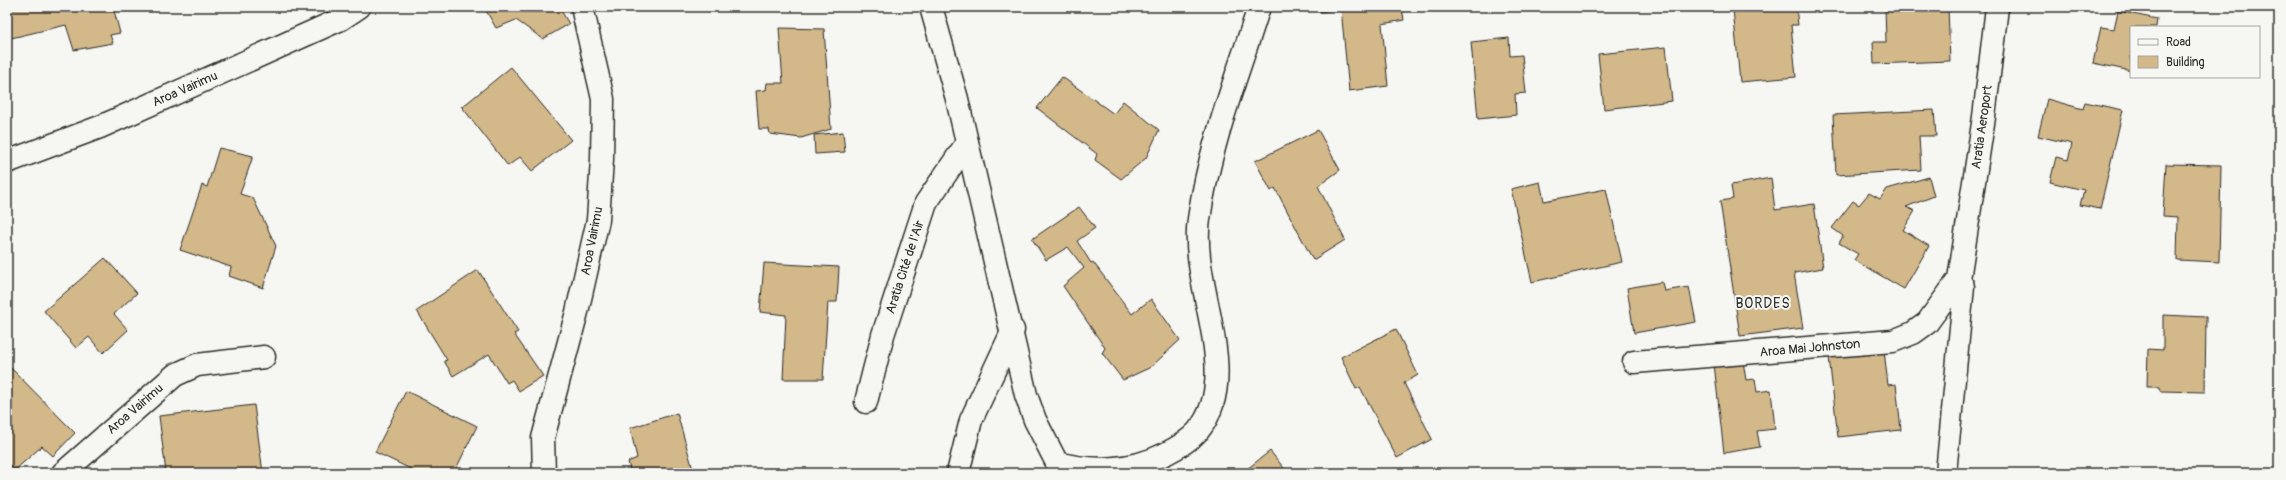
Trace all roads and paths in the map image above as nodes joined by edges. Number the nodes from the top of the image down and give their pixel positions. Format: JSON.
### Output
{"nodes":[{"id":1,"x":359,"y":7,"type":"edge"},
{"id":2,"x":582,"y":7,"type":"edge"},
{"id":3,"x":931,"y":7,"type":"edge"},
{"id":4,"x":1259,"y":7,"type":"edge"},
{"id":5,"x":1997,"y":7,"type":"edge"},
{"id":6,"x":967,"y":143,"type":"junction"},
{"id":7,"x":7,"y":162,"type":"edge"},
{"id":8,"x":1963,"y":247,"type":"joint"},
{"id":9,"x":1959,"y":279,"type":"junction"},
{"id":10,"x":1013,"y":330,"type":"junction"},
{"id":11,"x":264,"y":357,"type":"dead end"},
{"id":12,"x":1634,"y":362,"type":"dead end"},
{"id":13,"x":866,"y":402,"type":"dead end"},
{"id":14,"x":1058,"y":468,"type":"edge"},
{"id":15,"x":63,"y":473,"type":"edge"},
{"id":16,"x":544,"y":473,"type":"edge"},
{"id":17,"x":958,"y":473,"type":"edge"},
{"id":18,"x":1946,"y":473,"type":"edge"}],
"edges":[{"from":1,"to":7,"type":"street","name":"Aroa Vairimu"},
{"from":2,"to":16,"type":"street","name":"Aroa Vairimu"},
{"from":3,"to":6,"type":"street"},
{"from":4,"to":14,"type":"street"},
{"from":5,"to":8,"type":"street","name":"Aratia Aeroport"},
{"from":6,"to":10,"type":"street"},
{"from":6,"to":13,"type":"street","name":"Aratia Cité de l'Air"},
{"from":8,"to":9,"type":"street","name":"Aroa Mai Johnston"},
{"from":9,"to":12,"type":"street","name":"Aroa Mai Johnston"},
{"from":9,"to":18,"type":"lane","name":"Aroa Mai Johnston"},
{"from":10,"to":14,"type":"street"},
{"from":10,"to":17,"type":"street"},
{"from":11,"to":15,"type":"street","name":"Aroa Vairimu"}]}
